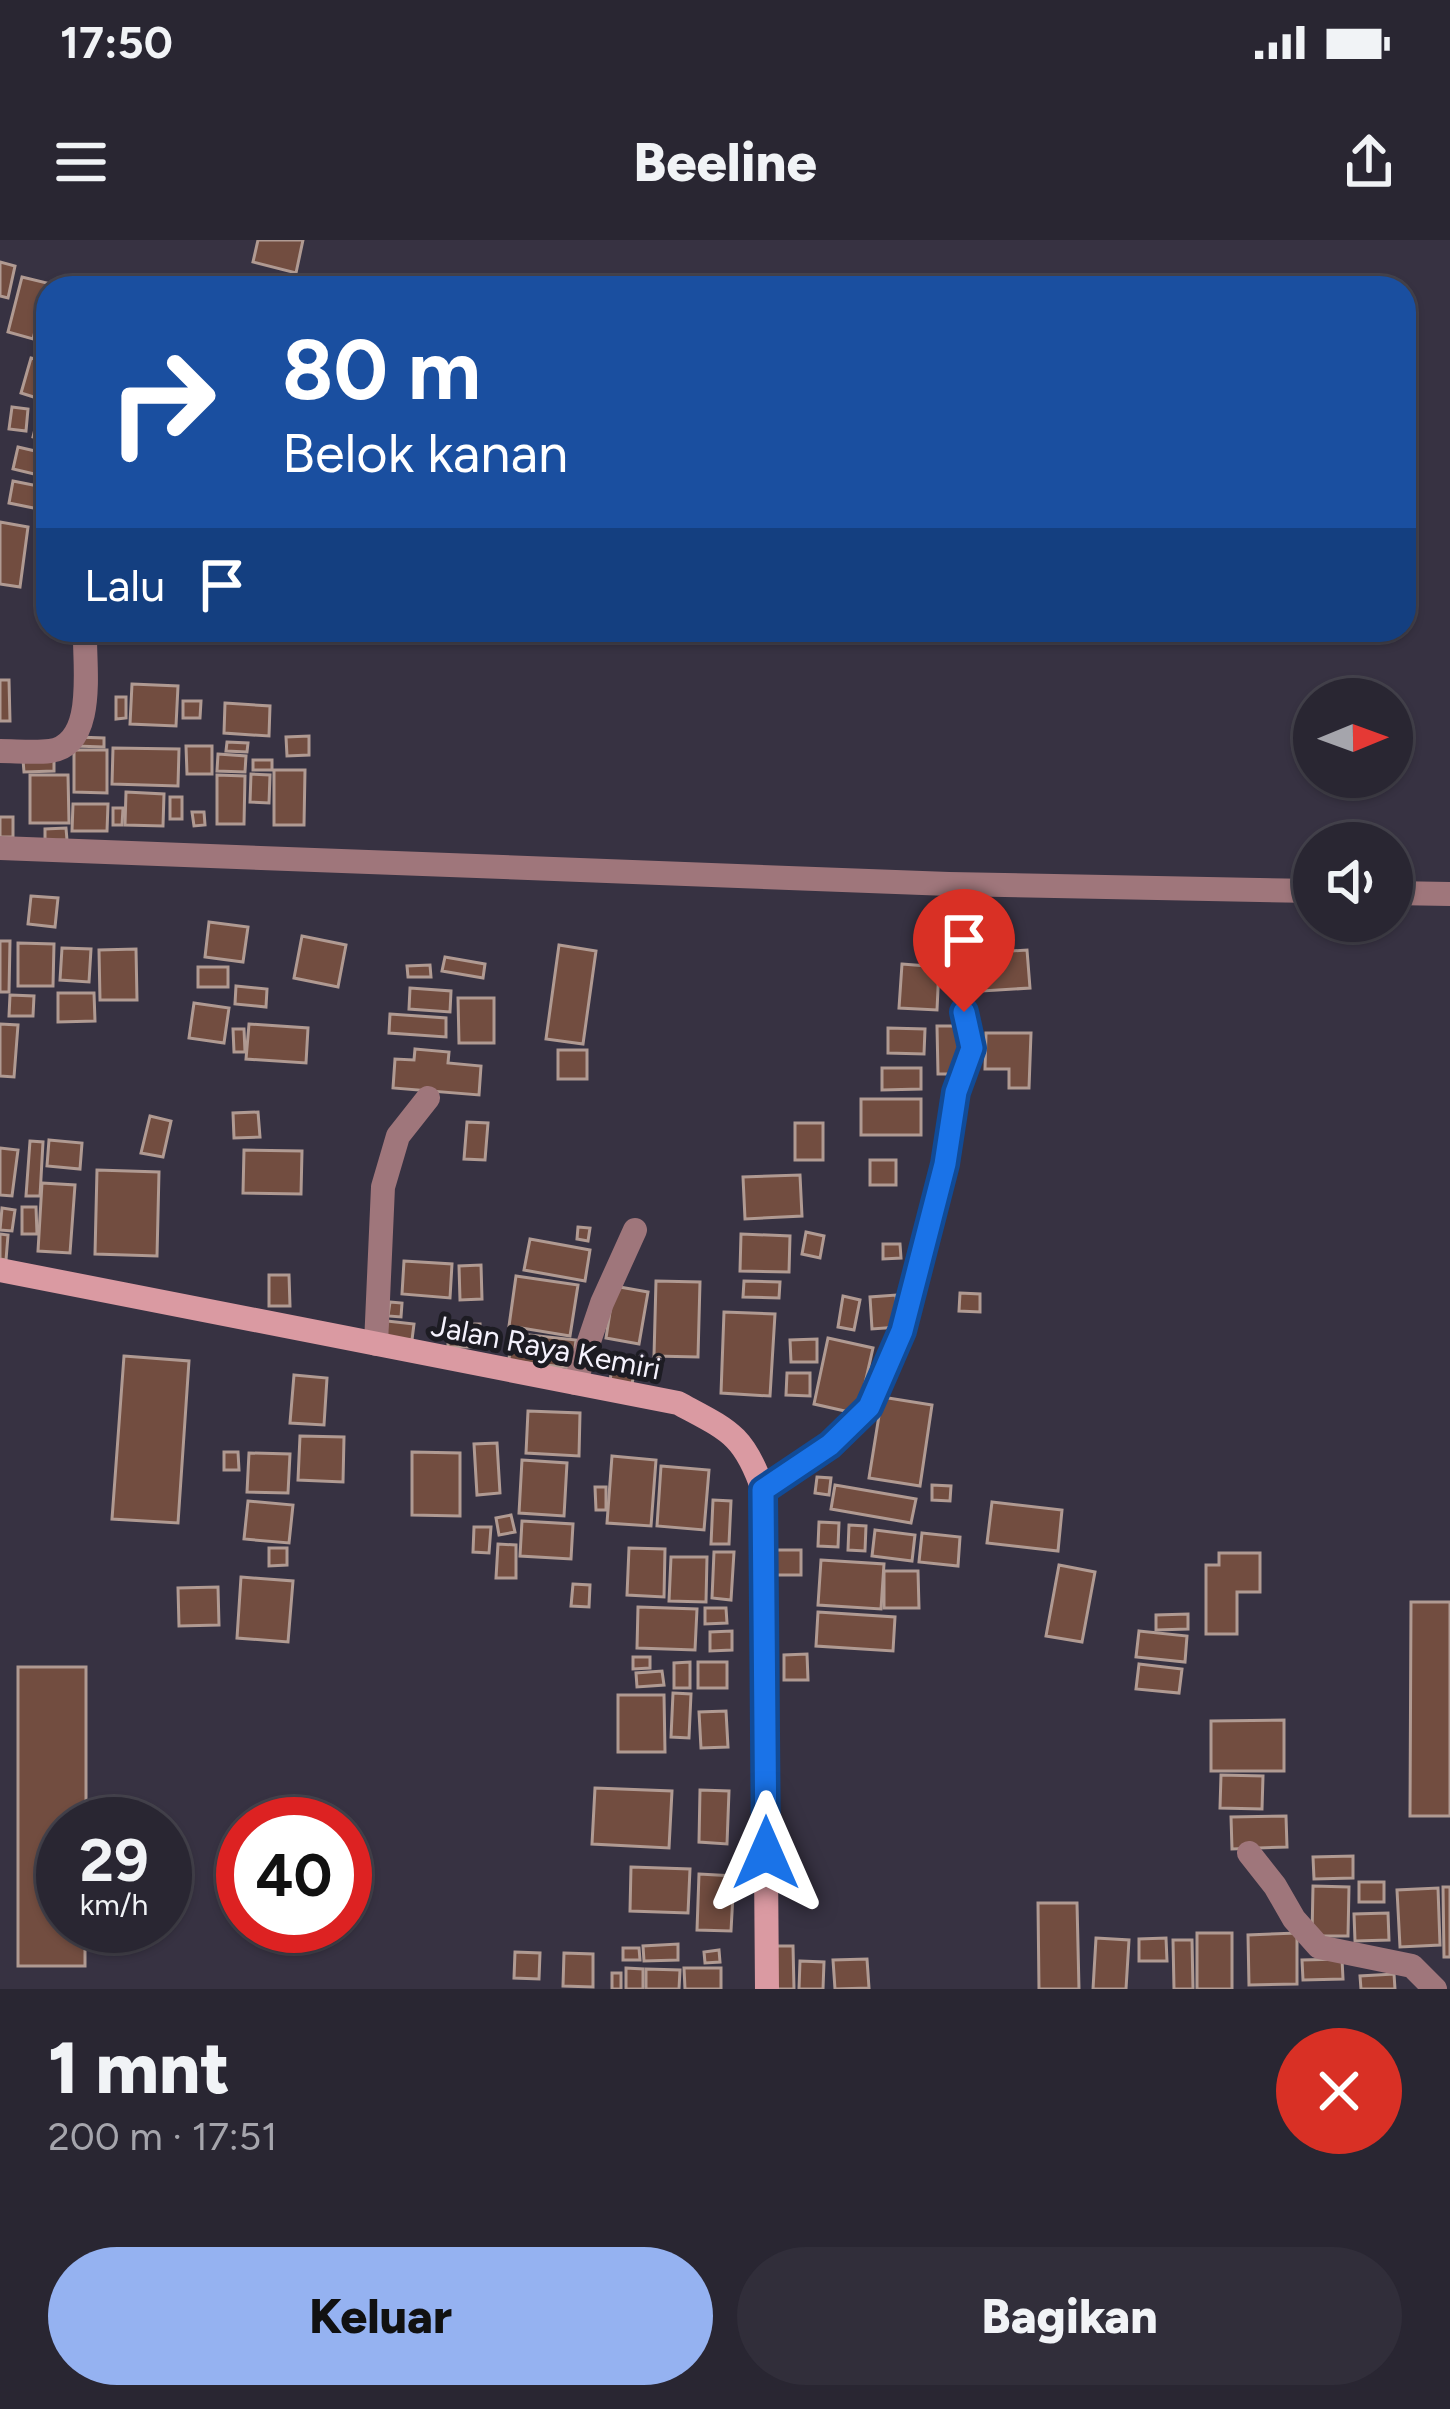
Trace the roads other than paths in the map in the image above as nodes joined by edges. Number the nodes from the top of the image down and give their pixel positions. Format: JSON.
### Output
{"nodes":[{"id":1,"x":85,"y":642,"type":"edge"},
{"id":2,"x":0,"y":751,"type":"edge"},
{"id":3,"x":0,"y":848,"type":"edge"},
{"id":4,"x":1293,"y":891,"type":"edge"},
{"id":5,"x":1413,"y":893,"type":"edge"},
{"id":6,"x":1450,"y":894,"type":"edge"},
{"id":7,"x":964,"y":1012,"type":"dead end"},
{"id":8,"x":428,"y":1098,"type":"dead end"},
{"id":9,"x":634,"y":1230,"type":"dead end"},
{"id":10,"x":0,"y":1270,"type":"edge"},
{"id":11,"x":376,"y":1344,"type":"junction"},
{"id":12,"x":575,"y":1383,"type":"junction"},
{"id":13,"x":763,"y":1490,"type":"junction"},
{"id":14,"x":1249,"y":1853,"type":"dead end"},
{"id":15,"x":766,"y":1989,"type":"edge"},
{"id":16,"x":1435,"y":1989,"type":"edge"}],
"edges":[{"from":1,"to":2,"type":"street"},
{"from":3,"to":4,"type":"street"},
{"from":5,"to":6,"type":"street"},
{"from":7,"to":13,"type":"street"},
{"from":8,"to":11,"type":"street"},
{"from":9,"to":12,"type":"street"},
{"from":10,"to":11,"type":"street","name":"Jalan Raya Kemiri"},
{"from":11,"to":12,"type":"street","name":"Jalan Raya Kemiri"},
{"from":12,"to":13,"type":"street","name":"Jalan Raya Kemiri"},
{"from":13,"to":15,"type":"street","name":"Jalan Raya Kemiri"},
{"from":14,"to":16,"type":"street"}]}
